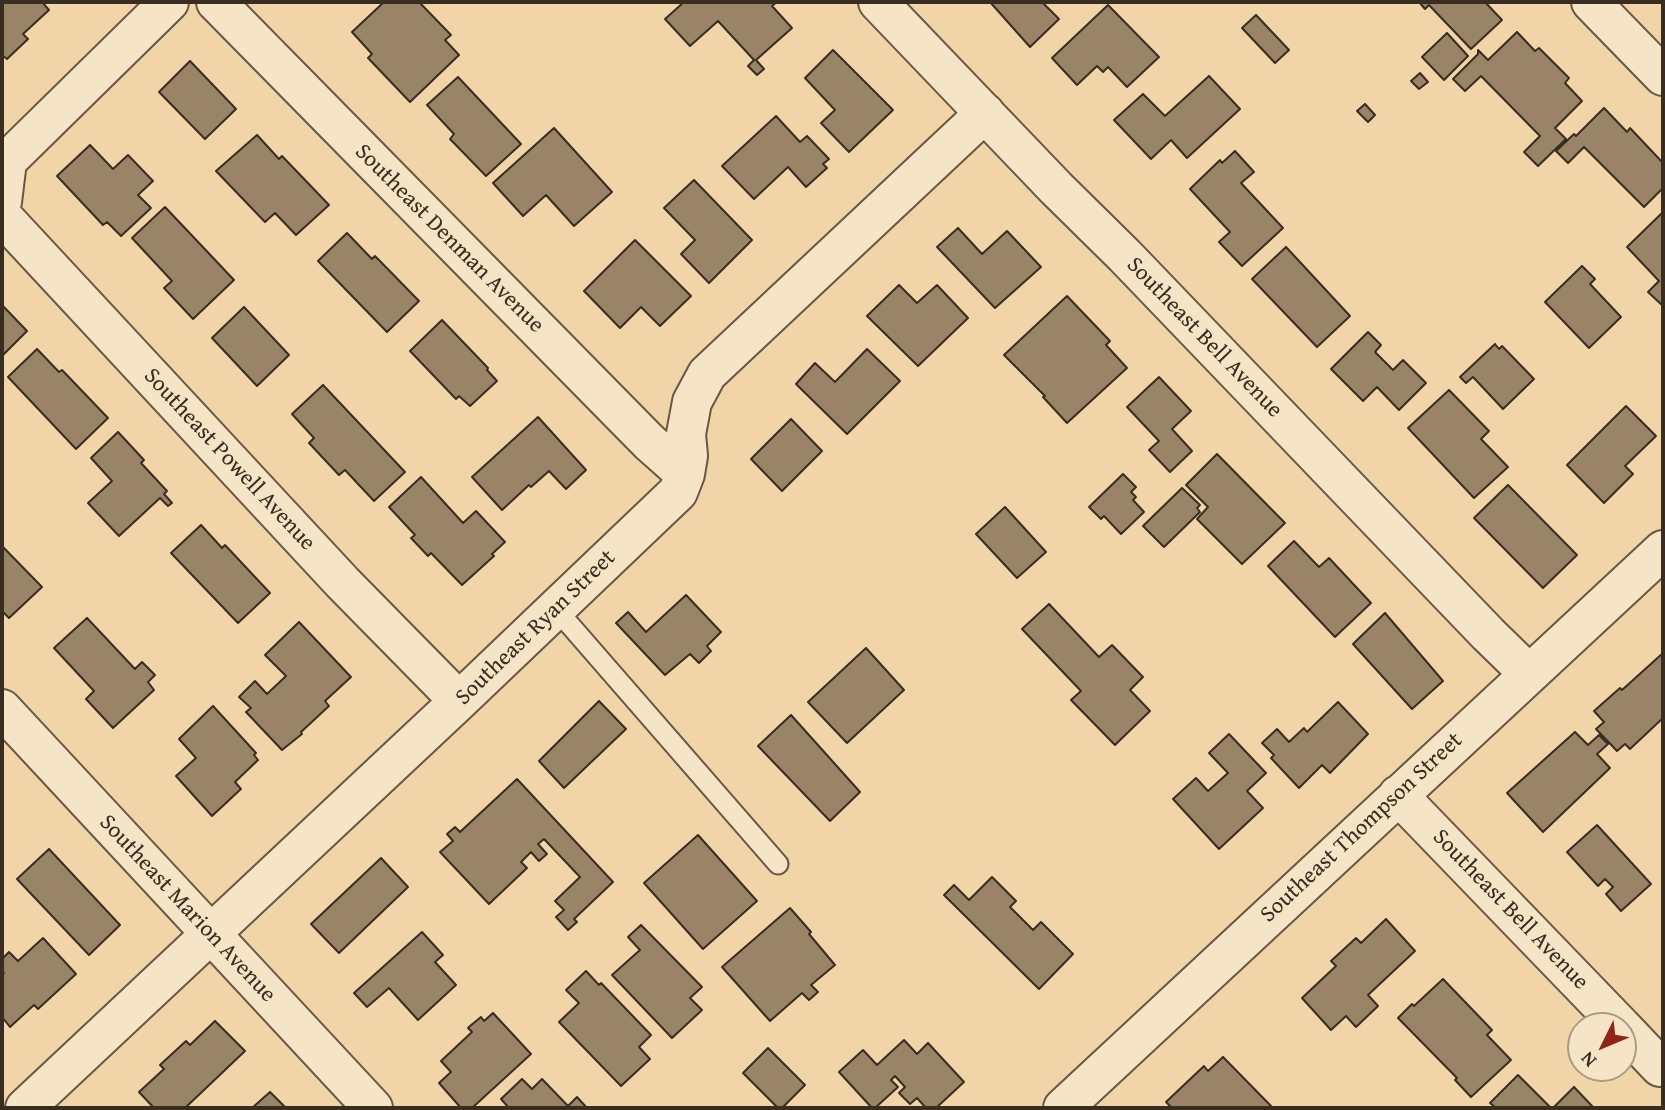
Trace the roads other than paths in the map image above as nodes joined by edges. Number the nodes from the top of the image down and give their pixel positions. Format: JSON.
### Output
{"nodes":[{"id":1,"x":169,"y":2,"type":"edge"},
{"id":2,"x":216,"y":2,"type":"edge"},
{"id":3,"x":878,"y":2,"type":"edge"},
{"id":4,"x":1591,"y":2,"type":"edge"},
{"id":5,"x":1663,"y":76,"type":"edge"},
{"id":6,"x":985,"y":113,"type":"junction"},
{"id":7,"x":2,"y":202,"type":"edge"},
{"id":8,"x":2,"y":216,"type":"edge"},
{"id":9,"x":685,"y":474,"type":"junction"},
{"id":10,"x":1663,"y":550,"type":"edge"},
{"id":11,"x":556,"y":609,"type":"junction"},
{"id":12,"x":1529,"y":674,"type":"junction"},
{"id":13,"x":459,"y":701,"type":"junction"},
{"id":14,"x":2,"y":709,"type":"edge"},
{"id":15,"x":1398,"y":794,"type":"junction"},
{"id":16,"x":778,"y":864,"type":"dead end"},
{"id":17,"x":210,"y":935,"type":"junction"},
{"id":18,"x":1608,"y":1012,"type":"edge"},
{"id":19,"x":1637,"y":1043,"type":"edge"},
{"id":20,"x":1660,"y":1067,"type":"dead end"},
{"id":21,"x":25,"y":1108,"type":"edge"},
{"id":22,"x":373,"y":1108,"type":"edge"},
{"id":23,"x":1063,"y":1108,"type":"edge"}],
"edges":[{"from":1,"to":7,"type":"street"},
{"from":2,"to":9,"type":"street","name":"Southeast Denman Avenue"},
{"from":3,"to":6,"type":"street","name":"Southeast Bell Avenue"},
{"from":4,"to":5,"type":"street"},
{"from":6,"to":9,"type":"street","name":"Southeast Ryan Street"},
{"from":6,"to":12,"type":"street","name":"Southeast Bell Avenue"},
{"from":8,"to":13,"type":"street","name":"Southeast Powell Avenue"},
{"from":9,"to":11,"type":"street","name":"Southeast Ryan Street"},
{"from":10,"to":12,"type":"street","name":"Southeast Thompson Street"},
{"from":11,"to":13,"type":"street","name":"Southeast Ryan Street"},
{"from":11,"to":16,"type":"lane"},
{"from":12,"to":15,"type":"street","name":"Southeast Thompson Street"},
{"from":13,"to":17,"type":"street","name":"Southeast Ryan Street"},
{"from":14,"to":17,"type":"street","name":"Southeast Marion Avenue"},
{"from":15,"to":18,"type":"street","name":"Southeast Bell Avenue"},
{"from":15,"to":23,"type":"street","name":"Southeast Thompson Street"},
{"from":17,"to":21,"type":"street","name":"Southeast Ryan Street"},
{"from":17,"to":22,"type":"street","name":"Southeast Marion Avenue"},
{"from":19,"to":20,"type":"street","name":"Southeast Bell Avenue"}]}
